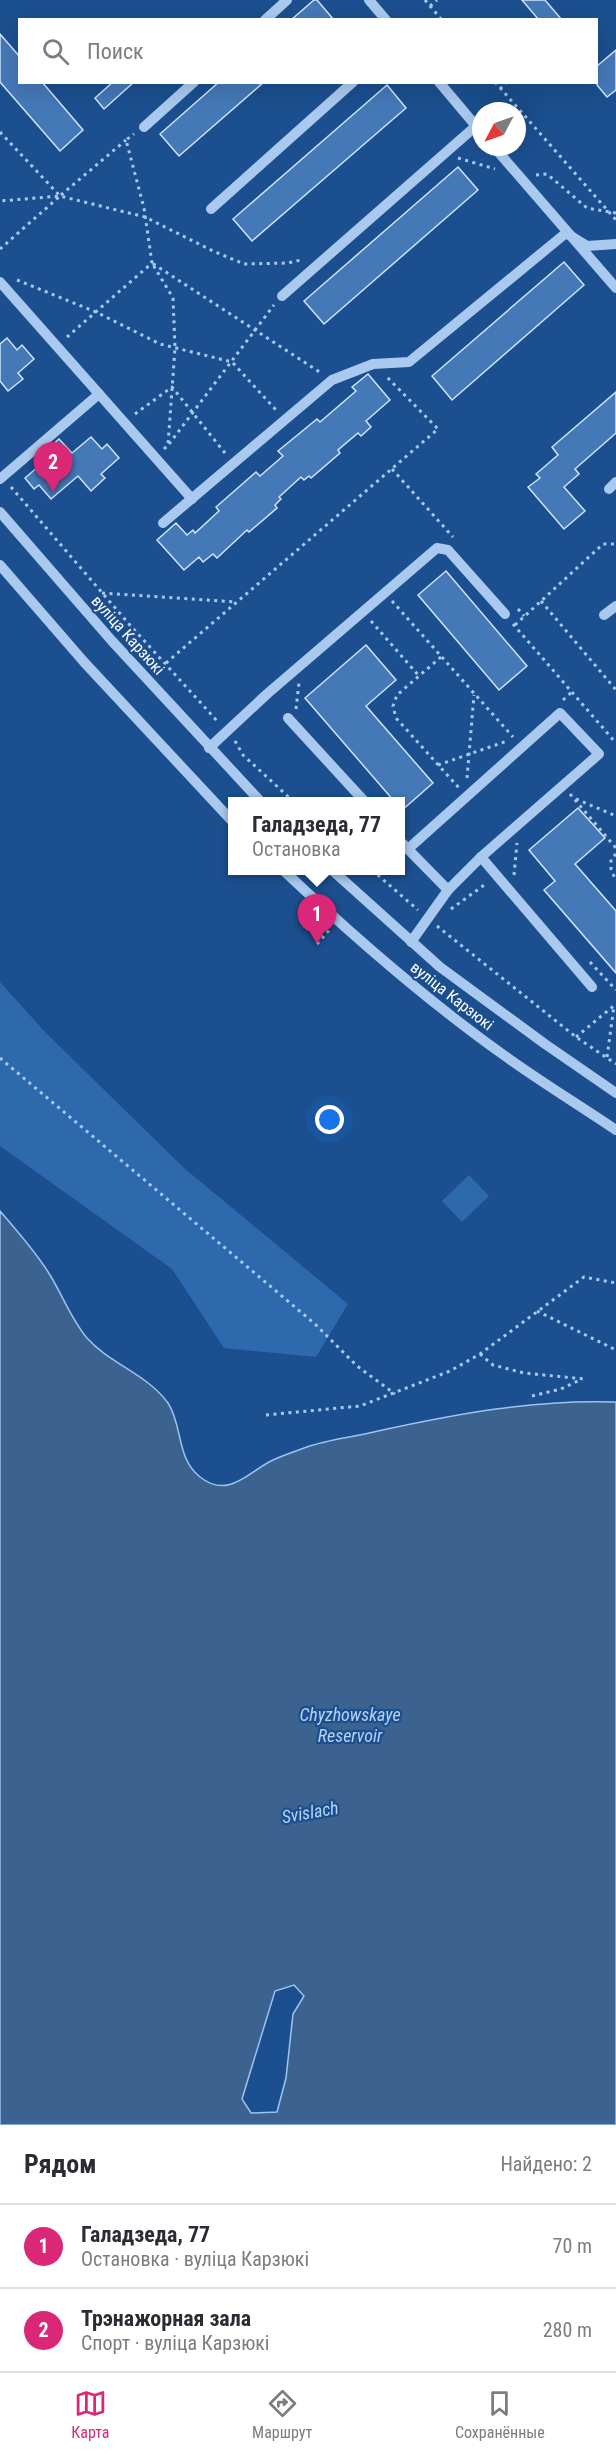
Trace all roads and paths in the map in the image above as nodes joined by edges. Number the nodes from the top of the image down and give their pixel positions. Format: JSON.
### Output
{"nodes":[{"id":1,"x":287,"y":0,"type":"edge"},
{"id":2,"x":369,"y":0,"type":"edge"},
{"id":3,"x":425,"y":0,"type":"edge"},
{"id":4,"x":437,"y":0,"type":"edge"},
{"id":5,"x":430,"y":6,"type":"junction"},
{"id":6,"x":267,"y":18,"type":"edge"},
{"id":7,"x":384,"y":18,"type":"edge"},
{"id":8,"x":440,"y":18,"type":"edge"},
{"id":9,"x":192,"y":84,"type":"edge"},
{"id":10,"x":351,"y":84,"type":"edge"},
{"id":11,"x":441,"y":84,"type":"edge"},
{"id":12,"x":496,"y":84,"type":"edge"},
{"id":13,"x":505,"y":84,"type":"edge"},
{"id":14,"x":500,"y":89,"type":"junction"},
{"id":15,"x":472,"y":121,"type":"edge"},
{"id":16,"x":144,"y":127,"type":"joint"},
{"id":17,"x":0,"y":132,"type":"edge"},
{"id":18,"x":472,"y":135,"type":"edge"},
{"id":19,"x":126,"y":140,"type":"junction"},
{"id":20,"x":502,"y":156,"type":"edge"},
{"id":21,"x":60,"y":196,"type":"junction"},
{"id":22,"x":0,"y":201,"type":"edge"},
{"id":23,"x":211,"y":209,"type":"dead end"},
{"id":24,"x":145,"y":217,"type":"junction"},
{"id":25,"x":616,"y":220,"type":"edge"},
{"id":26,"x":566,"y":233,"type":"junction"},
{"id":27,"x":616,"y":238,"type":"edge"},
{"id":28,"x":611,"y":245,"type":"edge"},
{"id":29,"x":0,"y":249,"type":"edge"},
{"id":30,"x":328,"y":255,"type":"junction"},
{"id":31,"x":152,"y":263,"type":"junction"},
{"id":32,"x":4,"y":279,"type":"edge"},
{"id":33,"x":616,"y":288,"type":"edge"},
{"id":34,"x":9,"y":292,"type":"junction"},
{"id":35,"x":282,"y":296,"type":"joint"},
{"id":36,"x":0,"y":300,"type":"edge"},
{"id":37,"x":96,"y":312,"type":"junction"},
{"id":38,"x":256,"y":328,"type":"junction"},
{"id":39,"x":57,"y":346,"type":"junction"},
{"id":40,"x":175,"y":348,"type":"junction"},
{"id":41,"x":232,"y":362,"type":"junction"},
{"id":42,"x":373,"y":364,"type":"junction"},
{"id":43,"x":333,"y":380,"type":"junction"},
{"id":44,"x":172,"y":387,"type":"junction"},
{"id":45,"x":99,"y":394,"type":"junction"},
{"id":46,"x":193,"y":413,"type":"junction"},
{"id":47,"x":285,"y":420,"type":"junction"},
{"id":48,"x":124,"y":423,"type":"junction"},
{"id":49,"x":168,"y":445,"type":"junction"},
{"id":50,"x":154,"y":457,"type":"junction"},
{"id":51,"x":233,"y":464,"type":"junction"},
{"id":52,"x":1,"y":478,"type":"edge"},
{"id":53,"x":192,"y":499,"type":"junction"},
{"id":54,"x":0,"y":512,"type":"edge"},
{"id":55,"x":163,"y":523,"type":"dead end"},
{"id":56,"x":616,"y":544,"type":"edge"},
{"id":57,"x":0,"y":566,"type":"edge"},
{"id":58,"x":384,"y":592,"type":"junction"},
{"id":59,"x":102,"y":593,"type":"junction"},
{"id":60,"x":237,"y":602,"type":"junction"},
{"id":61,"x":541,"y":602,"type":"junction"},
{"id":62,"x":616,"y":606,"type":"edge"},
{"id":63,"x":505,"y":614,"type":"joint"},
{"id":64,"x":604,"y":615,"type":"dead end"},
{"id":65,"x":368,"y":618,"type":"dead end"},
{"id":66,"x":514,"y":625,"type":"junction"},
{"id":67,"x":441,"y":656,"type":"junction"},
{"id":68,"x":166,"y":663,"type":"junction"},
{"id":69,"x":419,"y":676,"type":"junction"},
{"id":70,"x":300,"y":679,"type":"dead end"},
{"id":71,"x":616,"y":690,"type":"edge"},
{"id":72,"x":573,"y":691,"type":"junction"},
{"id":73,"x":474,"y":694,"type":"junction"},
{"id":74,"x":557,"y":706,"type":"dead end"},
{"id":75,"x":292,"y":717,"type":"joint"},
{"id":76,"x":227,"y":732,"type":"junction"},
{"id":77,"x":608,"y":734,"type":"junction"},
{"id":78,"x":616,"y":734,"type":"edge"},
{"id":79,"x":616,"y":743,"type":"edge"},
{"id":80,"x":209,"y":748,"type":"junction"},
{"id":81,"x":469,"y":755,"type":"junction"},
{"id":82,"x":438,"y":765,"type":"junction"},
{"id":83,"x":466,"y":783,"type":"dead end"},
{"id":84,"x":460,"y":789,"type":"dead end"},
{"id":85,"x":568,"y":792,"type":"dead end"},
{"id":86,"x":257,"y":797,"type":"edge"},
{"id":87,"x":290,"y":797,"type":"edge"},
{"id":88,"x":361,"y":797,"type":"edge"},
{"id":89,"x":574,"y":798,"type":"junction"},
{"id":90,"x":616,"y":816,"type":"edge"},
{"id":91,"x":228,"y":817,"type":"edge"},
{"id":92,"x":518,"y":837,"type":"dead end"},
{"id":93,"x":405,"y":844,"type":"edge"},
{"id":94,"x":405,"y":846,"type":"edge"},
{"id":95,"x":616,"y":848,"type":"edge"},
{"id":96,"x":616,"y":854,"type":"edge"},
{"id":97,"x":481,"y":858,"type":"junction"},
{"id":98,"x":288,"y":875,"type":"edge"},
{"id":99,"x":337,"y":875,"type":"edge"},
{"id":100,"x":378,"y":875,"type":"edge"},
{"id":101,"x":496,"y":876,"type":"junction"},
{"id":102,"x":616,"y":881,"type":"edge"},
{"id":103,"x":448,"y":890,"type":"junction"},
{"id":104,"x":443,"y":914,"type":"dead end"},
{"id":105,"x":433,"y":918,"type":"junction"},
{"id":106,"x":337,"y":921,"type":"junction"},
{"id":107,"x":411,"y":942,"type":"junction"},
{"id":108,"x":317,"y":944,"type":"dead end"},
{"id":109,"x":592,"y":987,"type":"dead end"},
{"id":110,"x":615,"y":1005,"type":"edge"},
{"id":111,"x":576,"y":1037,"type":"junction"},
{"id":112,"x":0,"y":1058,"type":"edge"},
{"id":113,"x":607,"y":1059,"type":"junction"},
{"id":114,"x":616,"y":1064,"type":"edge"},
{"id":115,"x":616,"y":1093,"type":"edge"},
{"id":116,"x":616,"y":1130,"type":"edge"},
{"id":117,"x":616,"y":1283,"type":"edge"},
{"id":118,"x":537,"y":1311,"type":"junction"},
{"id":119,"x":616,"y":1350,"type":"edge"},
{"id":120,"x":480,"y":1354,"type":"junction"},
{"id":121,"x":395,"y":1394,"type":"junction"},
{"id":122,"x":532,"y":1396,"type":"dead end"},
{"id":123,"x":266,"y":1415,"type":"dead end"}],
"edges":[{"from":1,"to":6,"type":"street"},
{"from":2,"to":7,"type":"street"},
{"from":3,"to":5,"type":"path"},
{"from":4,"to":5,"type":"path"},
{"from":5,"to":8,"type":"path"},
{"from":9,"to":16,"type":"street"},
{"from":10,"to":23,"type":"street"},
{"from":11,"to":15,"type":"street"},
{"from":12,"to":14,"type":"path"},
{"from":13,"to":14,"type":"path"},
{"from":14,"to":25,"type":"path"},
{"from":16,"to":19,"type":"path"},
{"from":17,"to":21,"type":"path"},
{"from":18,"to":30,"type":"street"},
{"from":19,"to":21,"type":"path"},
{"from":19,"to":24,"type":"path"},
{"from":20,"to":26,"type":"street"},
{"from":21,"to":22,"type":"path"},
{"from":21,"to":24,"type":"path"},
{"from":21,"to":29,"type":"path"},
{"from":24,"to":30,"type":"path"},
{"from":24,"to":31,"type":"path"},
{"from":26,"to":28,"type":"street"},
{"from":26,"to":33,"type":"street"},
{"from":26,"to":42,"type":"street"},
{"from":27,"to":28,"type":"street"},
{"from":30,"to":35,"type":"street"},
{"from":31,"to":37,"type":"path"},
{"from":31,"to":38,"type":"path"},
{"from":31,"to":40,"type":"path"},
{"from":32,"to":34,"type":"street"},
{"from":32,"to":37,"type":"path"},
{"from":34,"to":36,"type":"street"},
{"from":34,"to":39,"type":"street"},
{"from":35,"to":38,"type":"path"},
{"from":37,"to":39,"type":"path"},
{"from":37,"to":40,"type":"path"},
{"from":38,"to":41,"type":"path"},
{"from":38,"to":43,"type":"path"},
{"from":39,"to":45,"type":"street"},
{"from":40,"to":41,"type":"path"},
{"from":40,"to":44,"type":"path"},
{"from":41,"to":46,"type":"path"},
{"from":41,"to":47,"type":"path"},
{"from":42,"to":43,"type":"street"},
{"from":42,"to":60,"type":"path"},
{"from":43,"to":47,"type":"street"},
{"from":44,"to":46,"type":"path"},
{"from":44,"to":48,"type":"path"},
{"from":44,"to":49,"type":"path"},
{"from":45,"to":48,"type":"street"},
{"from":45,"to":52,"type":"street"},
{"from":46,"to":49,"type":"path"},
{"from":46,"to":51,"type":"path"},
{"from":47,"to":51,"type":"street"},
{"from":48,"to":50,"type":"street"},
{"from":49,"to":50,"type":"path"},
{"from":50,"to":53,"type":"street"},
{"from":51,"to":53,"type":"street"},
{"from":52,"to":59,"type":"path"},
{"from":53,"to":55,"type":"street"},
{"from":54,"to":80,"type":"street","name":"вуліца Карзюкі"},
{"from":56,"to":61,"type":"path"},
{"from":57,"to":91,"type":"street"},
{"from":58,"to":63,"type":"street"},
{"from":58,"to":67,"type":"path"},
{"from":58,"to":76,"type":"street"},
{"from":59,"to":60,"type":"path"},
{"from":59,"to":68,"type":"path"},
{"from":60,"to":68,"type":"path"},
{"from":61,"to":66,"type":"path"},
{"from":61,"to":71,"type":"path"},
{"from":62,"to":64,"type":"street"},
{"from":63,"to":66,"type":"path"},
{"from":65,"to":69,"type":"path"},
{"from":66,"to":72,"type":"path"},
{"from":67,"to":69,"type":"path"},
{"from":67,"to":73,"type":"path"},
{"from":68,"to":76,"type":"path"},
{"from":69,"to":82,"type":"path"},
{"from":70,"to":75,"type":"path"},
{"from":72,"to":74,"type":"path"},
{"from":72,"to":77,"type":"path"},
{"from":73,"to":81,"type":"path"},
{"from":73,"to":81,"type":"path"},
{"from":75,"to":88,"type":"street"},
{"from":76,"to":80,"type":"street"},
{"from":76,"to":87,"type":"path"},
{"from":77,"to":78,"type":"path"},
{"from":77,"to":79,"type":"path"},
{"from":80,"to":86,"type":"street","name":"вуліца Карзюкі"},
{"from":81,"to":82,"type":"path"},
{"from":81,"to":83,"type":"path"},
{"from":82,"to":84,"type":"path"},
{"from":85,"to":89,"type":"path"},
{"from":89,"to":90,"type":"path"},
{"from":89,"to":95,"type":"path"},
{"from":92,"to":101,"type":"path"},
{"from":93,"to":97,"type":"street"},
{"from":94,"to":103,"type":"street"},
{"from":96,"to":102,"type":"path"},
{"from":97,"to":101,"type":"street"},
{"from":97,"to":103,"type":"street"},
{"from":98,"to":106,"type":"street","name":"вуліца Карзюкі"},
{"from":99,"to":107,"type":"street","name":"вуліца Карзюкі"},
{"from":100,"to":105,"type":"path"},
{"from":101,"to":104,"type":"path"},
{"from":101,"to":109,"type":"street"},
{"from":103,"to":105,"type":"street"},
{"from":105,"to":107,"type":"street"},
{"from":105,"to":111,"type":"path"},
{"from":106,"to":108,"type":"path"},
{"from":106,"to":116,"type":"street","name":"вуліца Карзюкі"},
{"from":107,"to":115,"type":"street","name":"вуліца Карзюкі"},
{"from":110,"to":111,"type":"path"},
{"from":110,"to":113,"type":"path"},
{"from":111,"to":113,"type":"path"},
{"from":112,"to":121,"type":"path"},
{"from":113,"to":114,"type":"path"},
{"from":117,"to":118,"type":"path"},
{"from":118,"to":119,"type":"path"},
{"from":118,"to":120,"type":"path"},
{"from":120,"to":121,"type":"path"},
{"from":120,"to":122,"type":"path"},
{"from":121,"to":123,"type":"path"}]}
